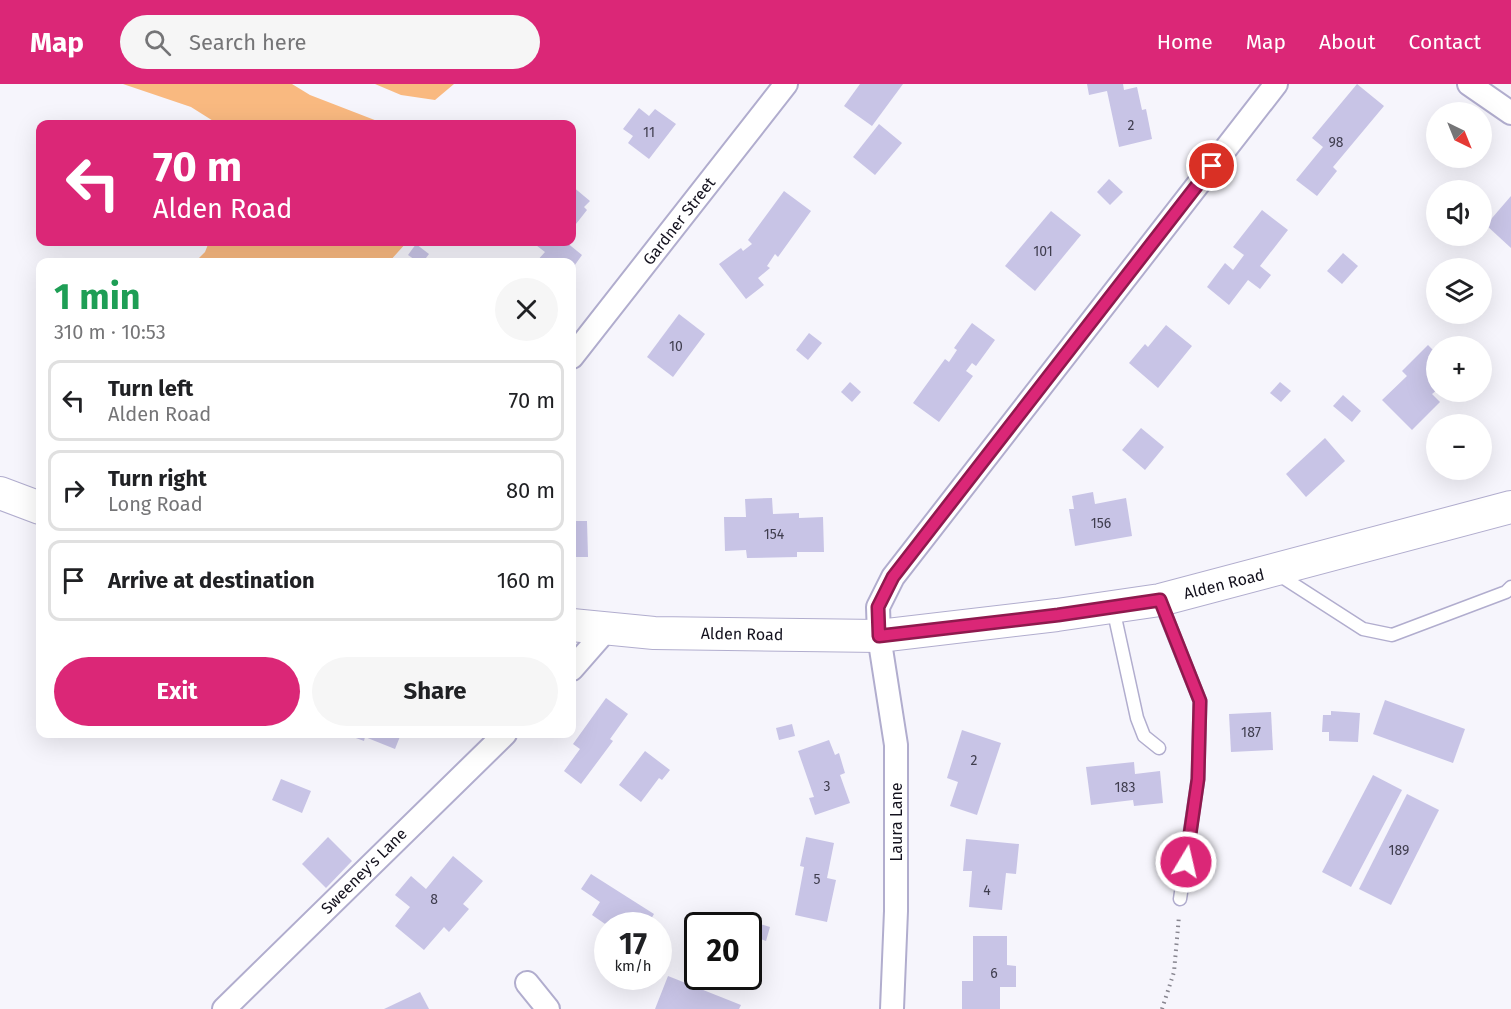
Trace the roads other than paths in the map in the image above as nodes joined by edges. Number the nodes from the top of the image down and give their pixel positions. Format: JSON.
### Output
{"nodes":[{"id":1,"x":786,"y":84,"type":"edge"},
{"id":2,"x":1469,"y":84,"type":"edge"},
{"id":3,"x":1269,"y":86,"type":"edge"},
{"id":4,"x":1511,"y":113,"type":"edge"},
{"id":5,"x":576,"y":352,"type":"edge"},
{"id":6,"x":0,"y":493,"type":"edge"},
{"id":7,"x":36,"y":506,"type":"edge"},
{"id":8,"x":1511,"y":507,"type":"edge"},
{"id":9,"x":1274,"y":571,"type":"junction"},
{"id":10,"x":1511,"y":587,"type":"edge"},
{"id":11,"x":1160,"y":600,"type":"junction"},
{"id":12,"x":1113,"y":608,"type":"junction"},
{"id":13,"x":576,"y":625,"type":"edge"},
{"id":14,"x":607,"y":629,"type":"junction"},
{"id":15,"x":879,"y":636,"type":"junction"},
{"id":16,"x":576,"y":664,"type":"edge"},
{"id":17,"x":501,"y":738,"type":"edge"},
{"id":18,"x":1159,"y":748,"type":"dead end"},
{"id":19,"x":1180,"y":899,"type":"road end"},
{"id":20,"x":527,"y":983,"type":"dead end"},
{"id":21,"x":224,"y":1009,"type":"edge"},
{"id":22,"x":548,"y":1009,"type":"edge"},
{"id":23,"x":892,"y":1009,"type":"edge"}],
"edges":[{"from":1,"to":5,"type":"street","name":"Gardner Street"},
{"from":2,"to":4,"type":"street"},
{"from":3,"to":15,"type":"street","name":"Laura Lane"},
{"from":6,"to":7,"type":"main road"},
{"from":8,"to":9,"type":"main road","name":"Alden Road"},
{"from":9,"to":10,"type":"lane"},
{"from":9,"to":11,"type":"main road","name":"Alden Road"},
{"from":11,"to":12,"type":"main road","name":"Alden Road"},
{"from":11,"to":19,"type":"lane"},
{"from":12,"to":15,"type":"main road","name":"Alden Road"},
{"from":12,"to":18,"type":"lane"},
{"from":13,"to":14,"type":"main road","name":"Alden Road"},
{"from":14,"to":15,"type":"main road","name":"Alden Road"},
{"from":14,"to":16,"type":"street"},
{"from":15,"to":23,"type":"street","name":"Laura Lane"},
{"from":17,"to":21,"type":"street","name":"Sweeney's Lane"},
{"from":20,"to":22,"type":"street"}]}
